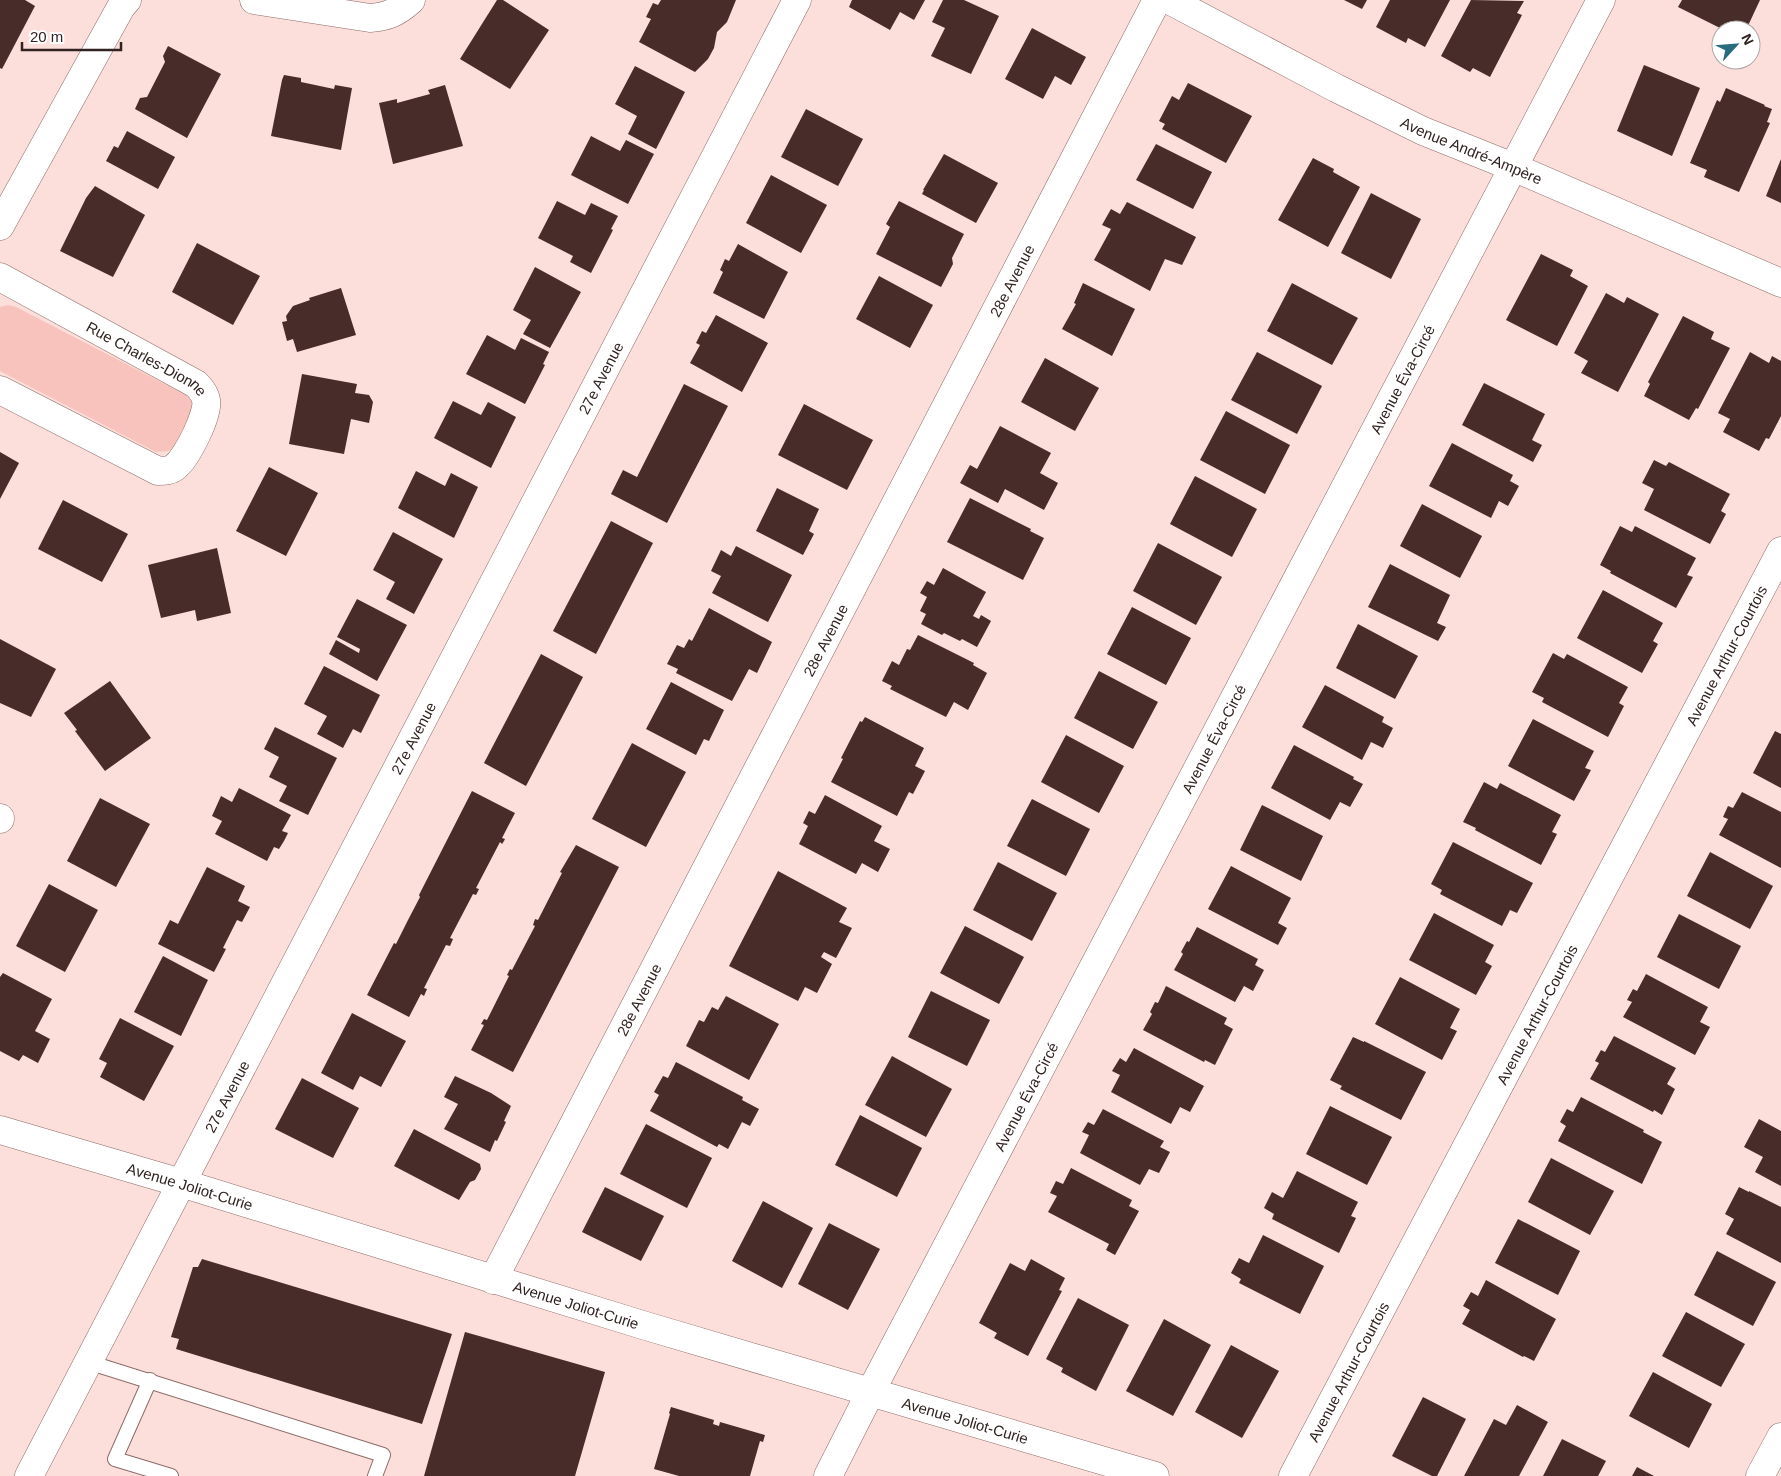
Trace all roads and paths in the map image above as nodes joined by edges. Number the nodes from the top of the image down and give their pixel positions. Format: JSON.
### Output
{"nodes":[{"id":1,"x":127,"y":0,"type":"edge"},
{"id":2,"x":254,"y":0,"type":"edge"},
{"id":3,"x":411,"y":0,"type":"edge"},
{"id":4,"x":798,"y":0,"type":"edge"},
{"id":5,"x":1157,"y":0,"type":"edge"},
{"id":6,"x":1170,"y":0,"type":"edge"},
{"id":7,"x":1601,"y":0,"type":"edge"},
{"id":8,"x":1513,"y":168,"type":"junction"},
{"id":9,"x":0,"y":226,"type":"edge"},
{"id":10,"x":0,"y":277,"type":"edge"},
{"id":11,"x":1781,"y":283,"type":"edge"},
{"id":12,"x":0,"y":390,"type":"edge"},
{"id":13,"x":1781,"y":551,"type":"edge"},
{"id":14,"x":0,"y":1130,"type":"edge"},
{"id":15,"x":181,"y":1183,"type":"junction"},
{"id":16,"x":493,"y":1280,"type":"junction"},
{"id":17,"x":88,"y":1362,"type":"junction"},
{"id":18,"x":150,"y":1380,"type":"junction"},
{"id":19,"x":870,"y":1393,"type":"junction"},
{"id":20,"x":1781,"y":1437,"type":"edge"},
{"id":21,"x":29,"y":1476,"type":"edge"},
{"id":22,"x":171,"y":1476,"type":"edge"},
{"id":23,"x":375,"y":1476,"type":"edge"},
{"id":24,"x":828,"y":1476,"type":"edge"},
{"id":25,"x":1155,"y":1476,"type":"edge"},
{"id":26,"x":1293,"y":1476,"type":"edge"},
{"id":27,"x":1760,"y":1476,"type":"edge"}],
"edges":[{"from":1,"to":9,"type":"street"},
{"from":2,"to":3,"type":"street"},
{"from":4,"to":15,"type":"street","name":"27e Avenue"},
{"from":5,"to":16,"type":"street","name":"28e Avenue"},
{"from":6,"to":8,"type":"street","name":"Avenue André-Ampère"},
{"from":7,"to":8,"type":"street","name":"Avenue Éva-Circé"},
{"from":8,"to":11,"type":"street","name":"Avenue André-Ampère"},
{"from":8,"to":19,"type":"street","name":"Avenue Éva-Circé"},
{"from":10,"to":12,"type":"street","name":"Rue Charles-Dionne"},
{"from":13,"to":26,"type":"street","name":"Avenue Arthur-Courtois"},
{"from":14,"to":15,"type":"street","name":"Avenue Joliot-Curie"},
{"from":15,"to":16,"type":"street","name":"Avenue Joliot-Curie"},
{"from":15,"to":17,"type":"street","name":"27e Avenue"},
{"from":16,"to":19,"type":"street","name":"Avenue Joliot-Curie"},
{"from":17,"to":18,"type":"lane"},
{"from":17,"to":21,"type":"street","name":"27e Avenue"},
{"from":18,"to":22,"type":"lane"},
{"from":18,"to":23,"type":"lane"},
{"from":19,"to":24,"type":"street","name":"Avenue Éva-Circé"},
{"from":19,"to":25,"type":"street","name":"Avenue Joliot-Curie"},
{"from":20,"to":27,"type":"street"}]}
